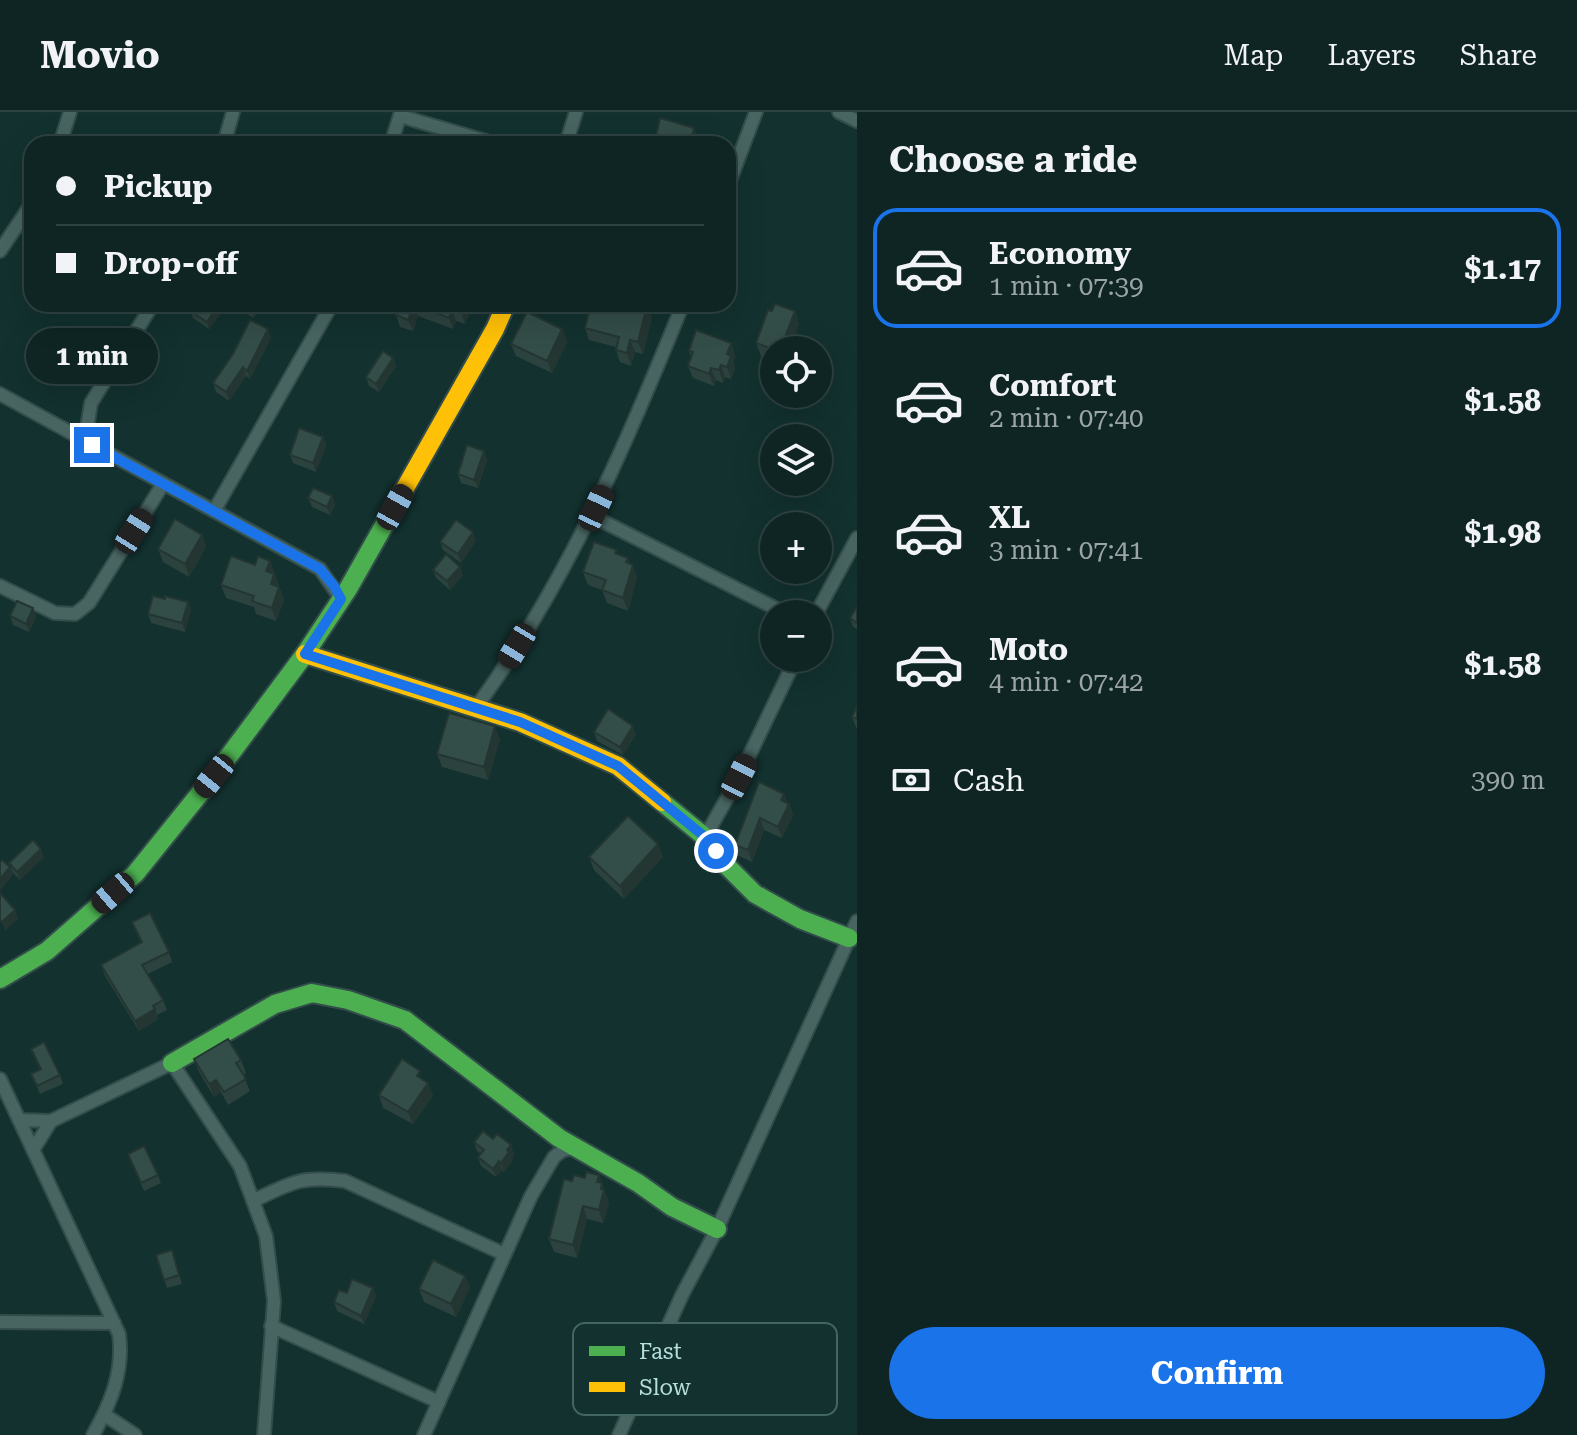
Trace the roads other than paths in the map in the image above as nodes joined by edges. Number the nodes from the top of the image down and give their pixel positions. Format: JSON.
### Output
{"nodes":[{"id":1,"x":70,"y":112,"type":"edge"},
{"id":2,"x":233,"y":112,"type":"edge"},
{"id":3,"x":576,"y":112,"type":"edge"},
{"id":4,"x":756,"y":112,"type":"edge"},
{"id":5,"x":839,"y":112,"type":"edge"},
{"id":6,"x":401,"y":114,"type":"edge"},
{"id":7,"x":857,"y":121,"type":"edge"},
{"id":8,"x":62,"y":136,"type":"edge"},
{"id":9,"x":226,"y":136,"type":"edge"},
{"id":10,"x":394,"y":136,"type":"edge"},
{"id":11,"x":471,"y":136,"type":"edge"},
{"id":12,"x":568,"y":136,"type":"edge"},
{"id":13,"x":736,"y":165,"type":"edge"},
{"id":14,"x":24,"y":215,"type":"edge"},
{"id":15,"x":0,"y":251,"type":"edge"},
{"id":16,"x":148,"y":312,"type":"edge"},
{"id":17,"x":327,"y":312,"type":"edge"},
{"id":18,"x":502,"y":312,"type":"edge"},
{"id":19,"x":680,"y":312,"type":"edge"},
{"id":20,"x":0,"y":394,"type":"edge"},
{"id":21,"x":92,"y":445,"type":"junction"},
{"id":22,"x":163,"y":484,"type":"junction"},
{"id":23,"x":214,"y":511,"type":"junction"},
{"id":24,"x":592,"y":516,"type":"junction"},
{"id":25,"x":857,"y":538,"type":"edge"},
{"id":26,"x":0,"y":586,"type":"edge"},
{"id":27,"x":341,"y":599,"type":"junction"},
{"id":28,"x":760,"y":600,"type":"edge"},
{"id":29,"x":824,"y":600,"type":"edge"},
{"id":30,"x":305,"y":654,"type":"junction"},
{"id":31,"x":789,"y":672,"type":"edge"},
{"id":32,"x":475,"y":708,"type":"junction"},
{"id":33,"x":705,"y":837,"type":"junction"},
{"id":34,"x":853,"y":930,"type":"edge"},
{"id":35,"x":0,"y":979,"type":"edge"},
{"id":36,"x":172,"y":1063,"type":"junction"},
{"id":37,"x":0,"y":1079,"type":"edge"},
{"id":38,"x":19,"y":1120,"type":"junction"},
{"id":39,"x":51,"y":1121,"type":"junction"},
{"id":40,"x":542,"y":1125,"type":"junction"},
{"id":41,"x":575,"y":1148,"type":"junction"},
{"id":42,"x":33,"y":1150,"type":"junction"},
{"id":43,"x":545,"y":1168,"type":"junction"},
{"id":44,"x":253,"y":1201,"type":"junction"},
{"id":45,"x":717,"y":1229,"type":"junction"},
{"id":46,"x":504,"y":1254,"type":"junction"},
{"id":47,"x":0,"y":1322,"type":"edge"},
{"id":48,"x":114,"y":1323,"type":"junction"},
{"id":49,"x":669,"y":1323,"type":"edge"},
{"id":50,"x":271,"y":1326,"type":"junction"},
{"id":51,"x":439,"y":1402,"type":"junction"},
{"id":52,"x":105,"y":1415,"type":"junction"},
{"id":53,"x":628,"y":1415,"type":"edge"},
{"id":54,"x":93,"y":1435,"type":"edge"},
{"id":55,"x":135,"y":1435,"type":"edge"},
{"id":56,"x":264,"y":1435,"type":"edge"},
{"id":57,"x":424,"y":1435,"type":"edge"},
{"id":58,"x":619,"y":1435,"type":"edge"}],
"edges":[{"from":1,"to":8,"type":"street"},
{"from":2,"to":9,"type":"street"},
{"from":3,"to":12,"type":"street"},
{"from":4,"to":13,"type":"street"},
{"from":5,"to":7,"type":"street"},
{"from":6,"to":10,"type":"street"},
{"from":6,"to":11,"type":"street"},
{"from":14,"to":15,"type":"street"},
{"from":16,"to":21,"type":"street"},
{"from":17,"to":23,"type":"street"},
{"from":18,"to":27,"type":"street"},
{"from":19,"to":24,"type":"street"},
{"from":20,"to":21,"type":"street"},
{"from":21,"to":22,"type":"street"},
{"from":22,"to":23,"type":"street"},
{"from":22,"to":26,"type":"street"},
{"from":23,"to":27,"type":"street"},
{"from":24,"to":28,"type":"street"},
{"from":24,"to":32,"type":"street"},
{"from":25,"to":29,"type":"street"},
{"from":27,"to":30,"type":"street"},
{"from":30,"to":32,"type":"street"},
{"from":30,"to":35,"type":"street"},
{"from":31,"to":33,"type":"street"},
{"from":32,"to":33,"type":"street"},
{"from":33,"to":34,"type":"street"},
{"from":34,"to":45,"type":"street"},
{"from":36,"to":39,"type":"street"},
{"from":36,"to":40,"type":"street"},
{"from":36,"to":44,"type":"street"},
{"from":37,"to":38,"type":"street"},
{"from":38,"to":39,"type":"street"},
{"from":38,"to":42,"type":"street"},
{"from":39,"to":42,"type":"street"},
{"from":40,"to":41,"type":"street"},
{"from":40,"to":43,"type":"street"},
{"from":41,"to":43,"type":"street"},
{"from":41,"to":45,"type":"street"},
{"from":42,"to":48,"type":"street"},
{"from":43,"to":46,"type":"street"},
{"from":44,"to":46,"type":"street"},
{"from":44,"to":50,"type":"street"},
{"from":45,"to":49,"type":"street"},
{"from":46,"to":51,"type":"street"},
{"from":47,"to":48,"type":"street"},
{"from":48,"to":52,"type":"street"},
{"from":50,"to":51,"type":"street"},
{"from":50,"to":56,"type":"street"},
{"from":51,"to":57,"type":"street"},
{"from":52,"to":54,"type":"street"},
{"from":52,"to":55,"type":"street"},
{"from":53,"to":58,"type":"street"}]}
